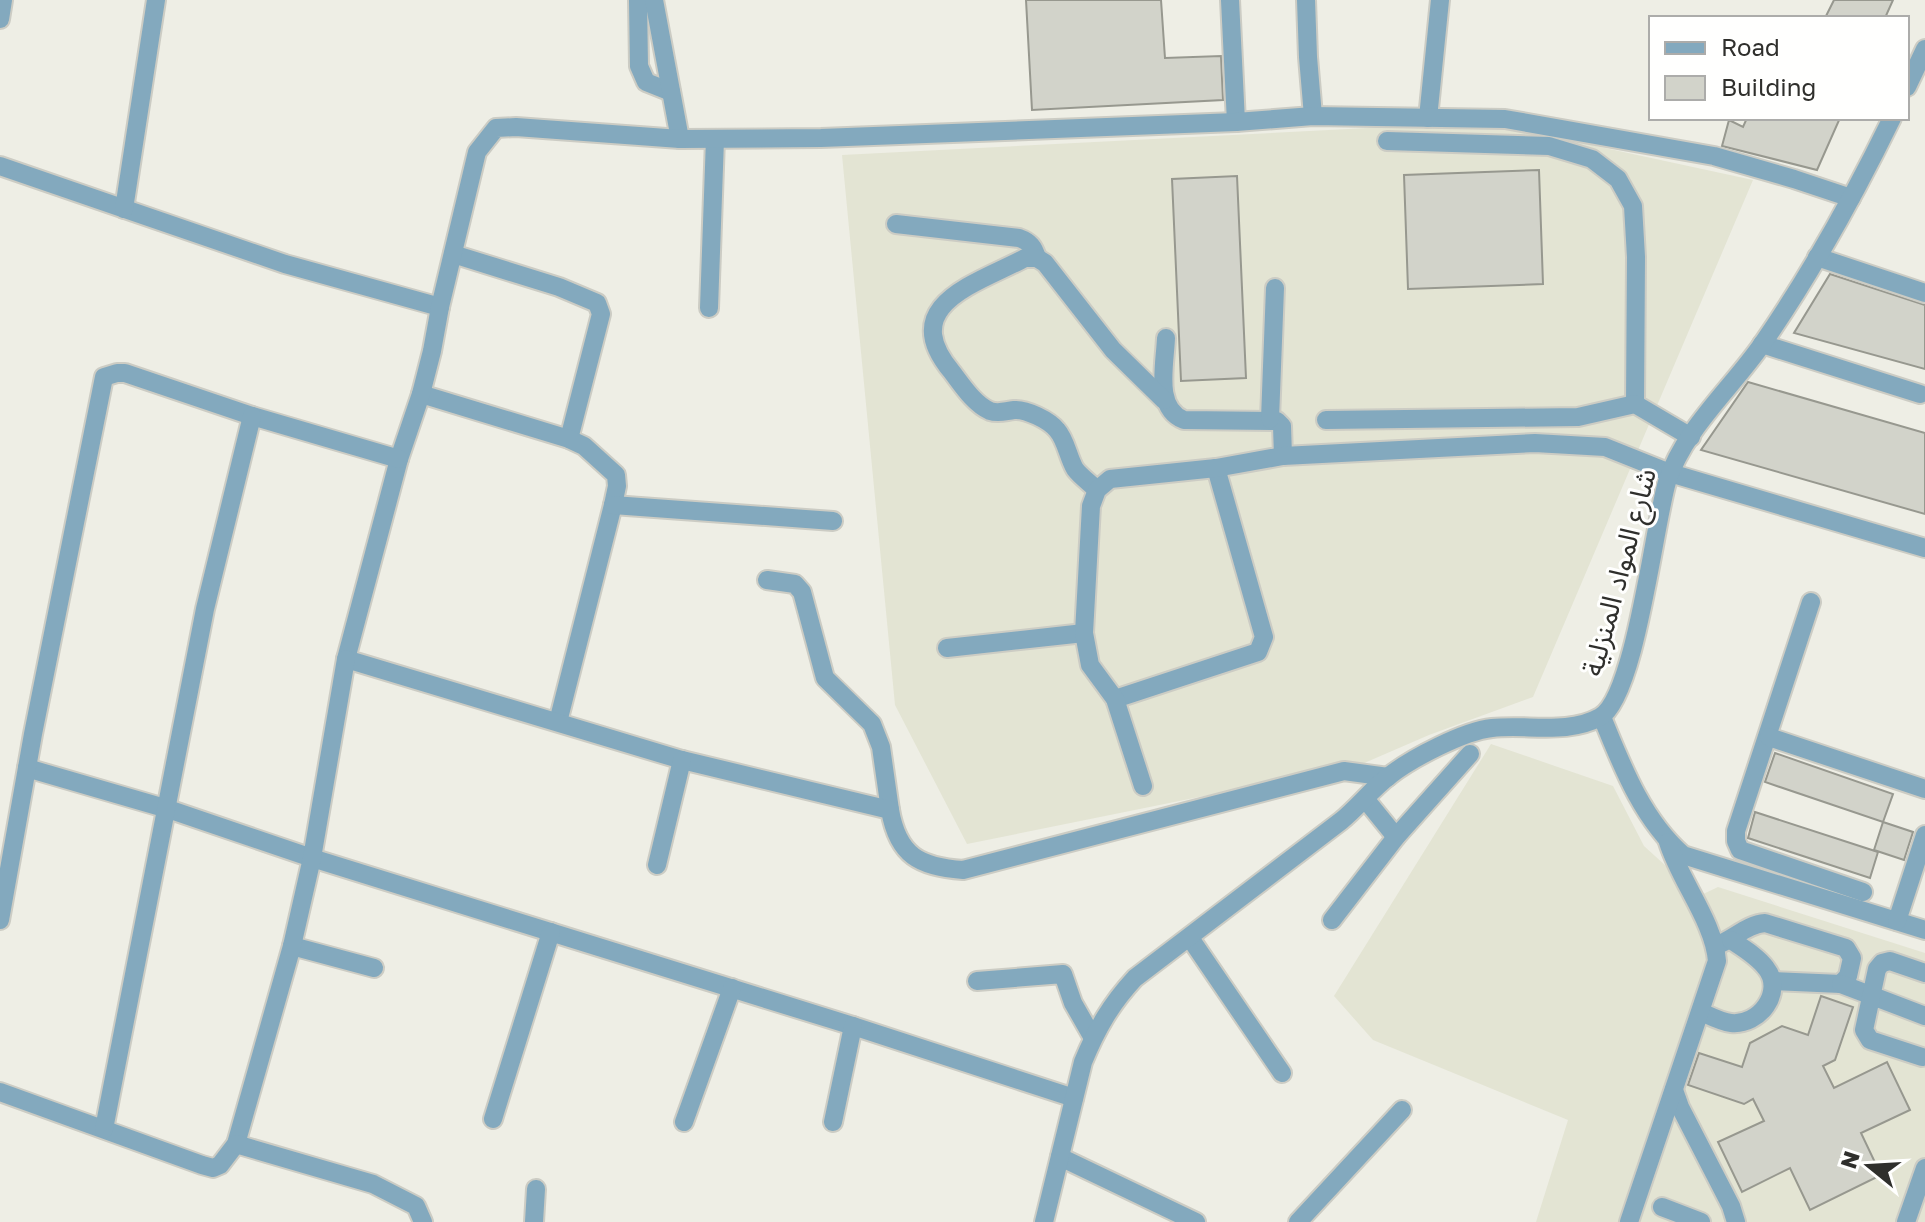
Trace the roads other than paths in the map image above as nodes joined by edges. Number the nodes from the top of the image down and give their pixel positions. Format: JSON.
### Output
{"nodes":[{"id":1,"x":3,"y":0,"type":"edge"},
{"id":2,"x":156,"y":0,"type":"edge"},
{"id":3,"x":638,"y":0,"type":"edge"},
{"id":4,"x":654,"y":0,"type":"edge"},
{"id":5,"x":1230,"y":0,"type":"edge"},
{"id":6,"x":1306,"y":0,"type":"edge"},
{"id":7,"x":1440,"y":0,"type":"edge"},
{"id":8,"x":0,"y":19,"type":"edge"},
{"id":9,"x":1925,"y":49,"type":"edge"},
{"id":10,"x":1909,"y":83,"type":"edge"},
{"id":11,"x":671,"y":92,"type":"junction"},
{"id":12,"x":1313,"y":116,"type":"junction"},
{"id":13,"x":1428,"y":118,"type":"junction"},
{"id":14,"x":1891,"y":120,"type":"edge"},
{"id":15,"x":1236,"y":122,"type":"junction"},
{"id":16,"x":680,"y":139,"type":"junction"},
{"id":17,"x":715,"y":139,"type":"junction"},
{"id":18,"x":1387,"y":141,"type":"dead end"},
{"id":19,"x":0,"y":166,"type":"edge"},
{"id":20,"x":1851,"y":198,"type":"junction"},
{"id":21,"x":124,"y":209,"type":"junction"},
{"id":22,"x":896,"y":224,"type":"dead end"},
{"id":23,"x":453,"y":254,"type":"junction"},
{"id":24,"x":1817,"y":257,"type":"junction"},
{"id":25,"x":1037,"y":258,"type":"junction"},
{"id":26,"x":1275,"y":288,"type":"dead end"},
{"id":27,"x":1925,"y":293,"type":"edge"},
{"id":28,"x":440,"y":307,"type":"junction"},
{"id":29,"x":709,"y":308,"type":"dead end"},
{"id":30,"x":1166,"y":338,"type":"dead end"},
{"id":31,"x":1762,"y":344,"type":"junction"},
{"id":32,"x":421,"y":394,"type":"junction"},
{"id":33,"x":1920,"y":394,"type":"dead end"},
{"id":34,"x":1164,"y":400,"type":"junction"},
{"id":35,"x":1635,"y":404,"type":"junction"},
{"id":36,"x":252,"y":416,"type":"junction"},
{"id":37,"x":1270,"y":419,"type":"junction"},
{"id":38,"x":1326,"y":420,"type":"dead end"},
{"id":39,"x":1691,"y":437,"type":"junction"},
{"id":40,"x":569,"y":439,"type":"junction"},
{"id":41,"x":1283,"y":456,"type":"junction"},
{"id":42,"x":399,"y":459,"type":"junction"},
{"id":43,"x":1216,"y":468,"type":"junction"},
{"id":44,"x":1670,"y":473,"type":"junction"},
{"id":45,"x":1097,"y":490,"type":"junction"},
{"id":46,"x":613,"y":505,"type":"junction"},
{"id":47,"x":833,"y":521,"type":"dead end"},
{"id":48,"x":1925,"y":548,"type":"edge"},
{"id":49,"x":767,"y":580,"type":"dead end"},
{"id":50,"x":1811,"y":602,"type":"dead end"},
{"id":51,"x":1084,"y":633,"type":"junction"},
{"id":52,"x":947,"y":648,"type":"dead end"},
{"id":53,"x":346,"y":659,"type":"junction"},
{"id":54,"x":1115,"y":699,"type":"junction"},
{"id":55,"x":1602,"y":717,"type":"junction"},
{"id":56,"x":558,"y":722,"type":"junction"},
{"id":57,"x":1769,"y":737,"type":"junction"},
{"id":58,"x":1470,"y":754,"type":"dead end"},
{"id":59,"x":682,"y":760,"type":"junction"},
{"id":60,"x":27,"y":768,"type":"junction"},
{"id":61,"x":1388,"y":777,"type":"junction"},
{"id":62,"x":1143,"y":786,"type":"dead end"},
{"id":63,"x":1925,"y":789,"type":"edge"},
{"id":64,"x":1366,"y":800,"type":"junction"},
{"id":65,"x":168,"y":809,"type":"junction"},
{"id":66,"x":890,"y":810,"type":"junction"},
{"id":67,"x":1925,"y":835,"type":"edge"},
{"id":68,"x":1396,"y":837,"type":"junction"},
{"id":69,"x":1668,"y":842,"type":"junction"},
{"id":70,"x":312,"y":858,"type":"junction"},
{"id":71,"x":657,"y":865,"type":"dead end"},
{"id":72,"x":1863,"y":892,"type":"dead end"},
{"id":73,"x":0,"y":920,"type":"edge"},
{"id":74,"x":1332,"y":920,"type":"dead end"},
{"id":75,"x":1897,"y":921,"type":"junction"},
{"id":76,"x":1925,"y":930,"type":"edge"},
{"id":77,"x":551,"y":932,"type":"junction"},
{"id":78,"x":1190,"y":938,"type":"junction"},
{"id":79,"x":1723,"y":943,"type":"junction"},
{"id":80,"x":292,"y":946,"type":"junction"},
{"id":81,"x":374,"y":968,"type":"dead end"},
{"id":82,"x":1925,"y":973,"type":"edge"},
{"id":83,"x":977,"y":981,"type":"dead end"},
{"id":84,"x":1773,"y":981,"type":"junction"},
{"id":85,"x":1841,"y":984,"type":"junction"},
{"id":86,"x":732,"y":988,"type":"junction"},
{"id":87,"x":1870,"y":996,"type":"junction"},
{"id":88,"x":1701,"y":1012,"type":"junction"},
{"id":89,"x":1925,"y":1016,"type":"edge"},
{"id":90,"x":853,"y":1026,"type":"junction"},
{"id":91,"x":1093,"y":1038,"type":"junction"},
{"id":92,"x":1922,"y":1057,"type":"dead end"},
{"id":93,"x":1282,"y":1073,"type":"dead end"},
{"id":94,"x":1674,"y":1090,"type":"junction"},
{"id":95,"x":0,"y":1092,"type":"edge"},
{"id":96,"x":1074,"y":1098,"type":"junction"},
{"id":97,"x":1402,"y":1110,"type":"dead end"},
{"id":98,"x":493,"y":1119,"type":"dead end"},
{"id":99,"x":684,"y":1122,"type":"dead end"},
{"id":100,"x":833,"y":1122,"type":"dead end"},
{"id":101,"x":104,"y":1129,"type":"junction"},
{"id":102,"x":236,"y":1144,"type":"junction"},
{"id":103,"x":1060,"y":1157,"type":"junction"},
{"id":104,"x":1925,"y":1168,"type":"edge"},
{"id":105,"x":536,"y":1189,"type":"dead end"},
{"id":106,"x":1154,"y":1202,"type":"junction"},
{"id":107,"x":1662,"y":1207,"type":"dead end"},
{"id":108,"x":423,"y":1222,"type":"edge"},
{"id":109,"x":534,"y":1222,"type":"edge"},
{"id":110,"x":1044,"y":1222,"type":"edge"},
{"id":111,"x":1149,"y":1222,"type":"edge"},
{"id":112,"x":1196,"y":1222,"type":"edge"},
{"id":113,"x":1298,"y":1222,"type":"edge"},
{"id":114,"x":1629,"y":1222,"type":"edge"},
{"id":115,"x":1701,"y":1222,"type":"edge"},
{"id":116,"x":1736,"y":1222,"type":"edge"},
{"id":117,"x":1906,"y":1222,"type":"edge"}],
"edges":[{"from":1,"to":8,"type":"street"},
{"from":2,"to":21,"type":"street"},
{"from":3,"to":11,"type":"street"},
{"from":4,"to":11,"type":"street"},
{"from":5,"to":15,"type":"street"},
{"from":6,"to":12,"type":"street"},
{"from":7,"to":13,"type":"street"},
{"from":9,"to":10,"type":"street"},
{"from":11,"to":16,"type":"street"},
{"from":12,"to":13,"type":"street"},
{"from":12,"to":15,"type":"street"},
{"from":13,"to":20,"type":"street"},
{"from":14,"to":20,"type":"street","name":"شارع المواد المنزلية"},
{"from":15,"to":17,"type":"street"},
{"from":16,"to":17,"type":"street"},
{"from":16,"to":23,"type":"street"},
{"from":17,"to":29,"type":"street"},
{"from":18,"to":35,"type":"street"},
{"from":19,"to":21,"type":"street"},
{"from":20,"to":24,"type":"street","name":"شارع المواد المنزلية"},
{"from":21,"to":28,"type":"street"},
{"from":22,"to":25,"type":"street"},
{"from":23,"to":28,"type":"street"},
{"from":23,"to":40,"type":"street"},
{"from":24,"to":27,"type":"street"},
{"from":24,"to":31,"type":"street","name":"شارع المواد المنزلية"},
{"from":25,"to":34,"type":"street"},
{"from":25,"to":45,"type":"street"},
{"from":26,"to":37,"type":"street"},
{"from":28,"to":32,"type":"street"},
{"from":30,"to":34,"type":"street"},
{"from":31,"to":33,"type":"street"},
{"from":31,"to":39,"type":"street","name":"شارع المواد المنزلية"},
{"from":32,"to":40,"type":"street"},
{"from":32,"to":42,"type":"street"},
{"from":34,"to":37,"type":"street"},
{"from":35,"to":38,"type":"street"},
{"from":35,"to":39,"type":"street"},
{"from":36,"to":42,"type":"street"},
{"from":36,"to":60,"type":"street"},
{"from":36,"to":65,"type":"street"},
{"from":37,"to":41,"type":"street"},
{"from":39,"to":44,"type":"street","name":"شارع المواد المنزلية"},
{"from":40,"to":46,"type":"street"},
{"from":41,"to":43,"type":"street"},
{"from":41,"to":44,"type":"street"},
{"from":42,"to":53,"type":"street"},
{"from":43,"to":45,"type":"street"},
{"from":43,"to":54,"type":"street"},
{"from":44,"to":48,"type":"street"},
{"from":44,"to":55,"type":"street","name":"شارع المواد المنزلية"},
{"from":45,"to":51,"type":"street"},
{"from":46,"to":47,"type":"street"},
{"from":46,"to":56,"type":"street"},
{"from":49,"to":66,"type":"street"},
{"from":50,"to":57,"type":"street"},
{"from":51,"to":52,"type":"street"},
{"from":51,"to":54,"type":"street"},
{"from":53,"to":56,"type":"street"},
{"from":53,"to":70,"type":"street"},
{"from":54,"to":62,"type":"street"},
{"from":55,"to":61,"type":"street","name":"شارع المواد المنزلية"},
{"from":55,"to":69,"type":"street"},
{"from":56,"to":59,"type":"street"},
{"from":57,"to":63,"type":"street"},
{"from":57,"to":72,"type":"street"},
{"from":58,"to":68,"type":"street"},
{"from":59,"to":66,"type":"street"},
{"from":59,"to":71,"type":"street"},
{"from":60,"to":65,"type":"street"},
{"from":60,"to":73,"type":"street"},
{"from":61,"to":64,"type":"street","name":"شارع المواد المنزلية"},
{"from":61,"to":66,"type":"street"},
{"from":64,"to":68,"type":"street"},
{"from":64,"to":78,"type":"street","name":"شارع المواد المنزلية"},
{"from":65,"to":70,"type":"street"},
{"from":65,"to":101,"type":"street"},
{"from":67,"to":75,"type":"street"},
{"from":68,"to":74,"type":"street"},
{"from":69,"to":75,"type":"street"},
{"from":69,"to":79,"type":"street"},
{"from":70,"to":77,"type":"street"},
{"from":70,"to":80,"type":"street"},
{"from":75,"to":76,"type":"street"},
{"from":77,"to":86,"type":"street"},
{"from":77,"to":98,"type":"street"},
{"from":78,"to":91,"type":"street","name":"شارع المواد المنزلية"},
{"from":78,"to":93,"type":"street"},
{"from":79,"to":84,"type":"street"},
{"from":79,"to":85,"type":"street"},
{"from":79,"to":88,"type":"street"},
{"from":80,"to":81,"type":"street"},
{"from":80,"to":102,"type":"street"},
{"from":82,"to":87,"type":"street"},
{"from":83,"to":91,"type":"street"},
{"from":84,"to":85,"type":"street"},
{"from":84,"to":88,"type":"street"},
{"from":85,"to":87,"type":"street"},
{"from":86,"to":90,"type":"street"},
{"from":86,"to":99,"type":"street"},
{"from":87,"to":89,"type":"street"},
{"from":87,"to":92,"type":"street"},
{"from":88,"to":94,"type":"street"},
{"from":90,"to":96,"type":"street"},
{"from":90,"to":100,"type":"street"},
{"from":91,"to":96,"type":"street","name":"شارع المواد المنزلية"},
{"from":94,"to":114,"type":"street"},
{"from":94,"to":116,"type":"street"},
{"from":95,"to":101,"type":"street"},
{"from":96,"to":103,"type":"street","name":"شارع المواد المنزلية"},
{"from":97,"to":113,"type":"street"},
{"from":101,"to":102,"type":"street"},
{"from":102,"to":108,"type":"street"},
{"from":103,"to":106,"type":"street"},
{"from":103,"to":110,"type":"street","name":"شارع المواد المنزلية"},
{"from":104,"to":117,"type":"street"},
{"from":105,"to":109,"type":"street"},
{"from":106,"to":111,"type":"street"},
{"from":106,"to":112,"type":"street"},
{"from":107,"to":115,"type":"street"}]}
